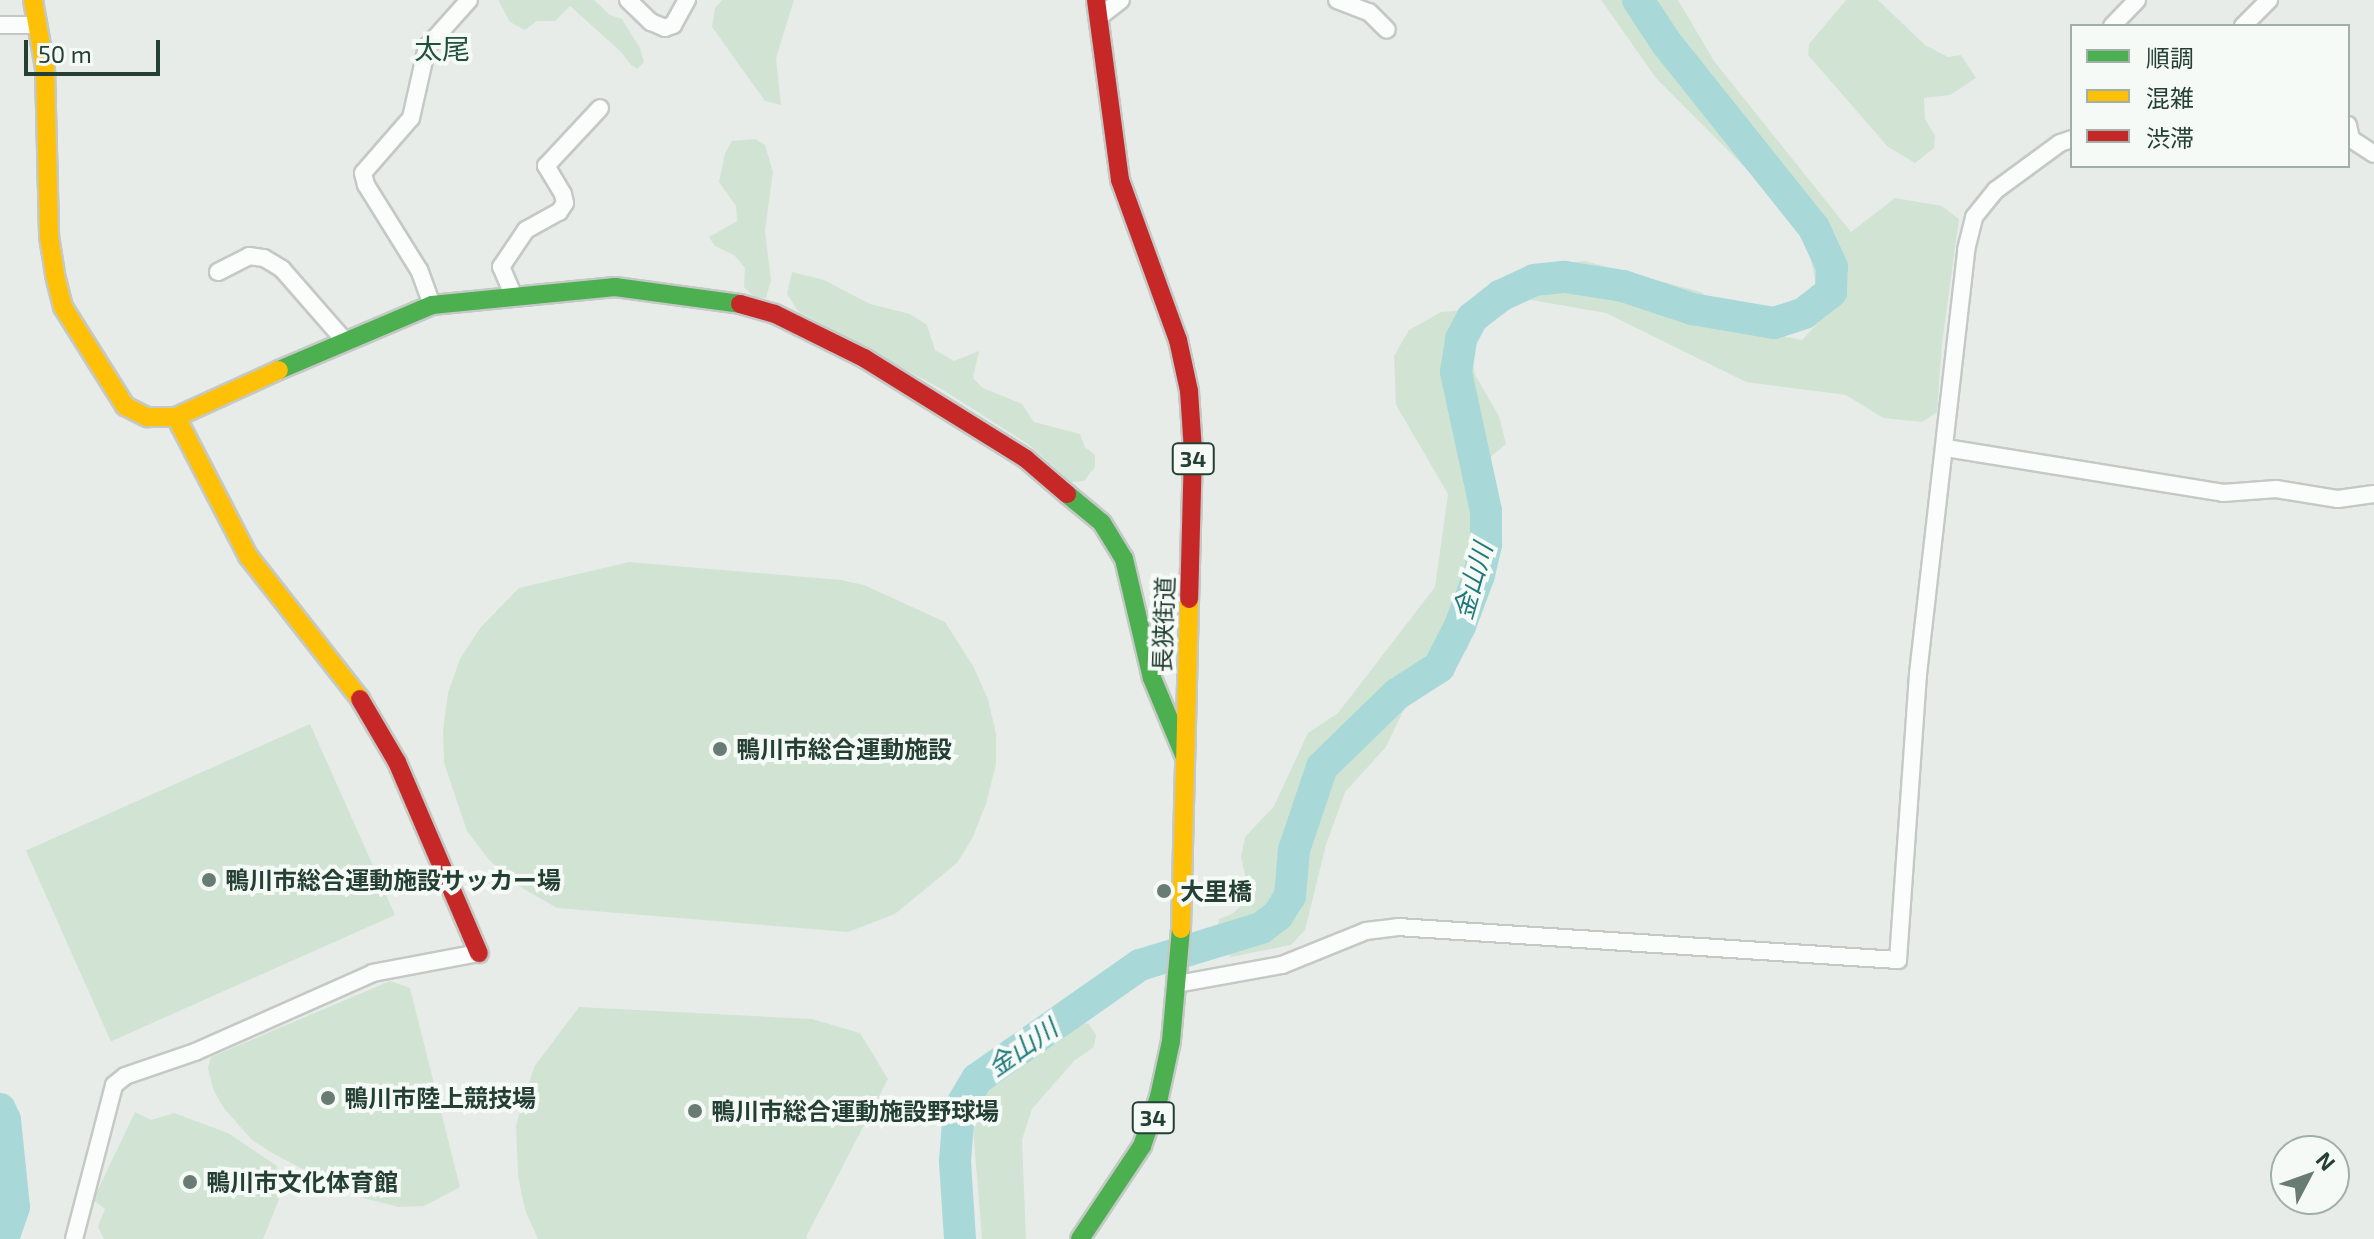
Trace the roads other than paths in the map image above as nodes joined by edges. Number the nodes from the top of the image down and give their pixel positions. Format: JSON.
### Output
{"nodes":[{"id":1,"x":33,"y":0,"type":"edge"},
{"id":2,"x":469,"y":0,"type":"edge"},
{"id":3,"x":628,"y":0,"type":"edge"},
{"id":4,"x":687,"y":0,"type":"edge"},
{"id":5,"x":1121,"y":0,"type":"edge"},
{"id":6,"x":1337,"y":0,"type":"edge"},
{"id":7,"x":2137,"y":0,"type":"edge"},
{"id":8,"x":2269,"y":0,"type":"edge"},
{"id":9,"x":1097,"y":9,"type":"edge"},
{"id":10,"x":2114,"y":24,"type":"edge"},
{"id":11,"x":2245,"y":24,"type":"edge"},
{"id":12,"x":0,"y":25,"type":"edge"},
{"id":13,"x":36,"y":25,"type":"junction"},
{"id":14,"x":1387,"y":30,"type":"dead end"},
{"id":15,"x":600,"y":108,"type":"dead end"},
{"id":16,"x":2350,"y":134,"type":"edge"},
{"id":17,"x":2070,"y":140,"type":"edge"},
{"id":18,"x":2374,"y":154,"type":"edge"},
{"id":19,"x":218,"y":272,"type":"dead end"},
{"id":20,"x":514,"y":297,"type":"junction"},
{"id":21,"x":432,"y":305,"type":"junction"},
{"id":22,"x":344,"y":340,"type":"junction"},
{"id":23,"x":176,"y":417,"type":"junction"},
{"id":24,"x":1946,"y":448,"type":"junction"},
{"id":25,"x":2374,"y":494,"type":"edge"},
{"id":26,"x":1184,"y":755,"type":"junction"},
{"id":27,"x":479,"y":953,"type":"joint"},
{"id":28,"x":1178,"y":982,"type":"junction"},
{"id":29,"x":74,"y":1239,"type":"edge"},
{"id":30,"x":1080,"y":1239,"type":"edge"}],
"edges":[{"from":1,"to":13,"type":"street"},
{"from":2,"to":21,"type":"street"},
{"from":3,"to":4,"type":"street"},
{"from":5,"to":9,"type":"street"},
{"from":6,"to":14,"type":"street"},
{"from":7,"to":10,"type":"street"},
{"from":8,"to":11,"type":"street"},
{"from":9,"to":26,"type":"street","name":"長狭街道","number":"34"},
{"from":12,"to":13,"type":"street"},
{"from":13,"to":23,"type":"street"},
{"from":15,"to":20,"type":"street"},
{"from":16,"to":18,"type":"street"},
{"from":17,"to":24,"type":"street"},
{"from":19,"to":22,"type":"street"},
{"from":20,"to":21,"type":"street"},
{"from":20,"to":26,"type":"street"},
{"from":21,"to":22,"type":"street"},
{"from":22,"to":23,"type":"street"},
{"from":23,"to":27,"type":"street"},
{"from":24,"to":25,"type":"street"},
{"from":24,"to":28,"type":"street"},
{"from":26,"to":28,"type":"street","name":"長狭街道","number":"34"},
{"from":27,"to":29,"type":"street"},
{"from":28,"to":30,"type":"street","name":"長狭街道","number":"34"}]}
